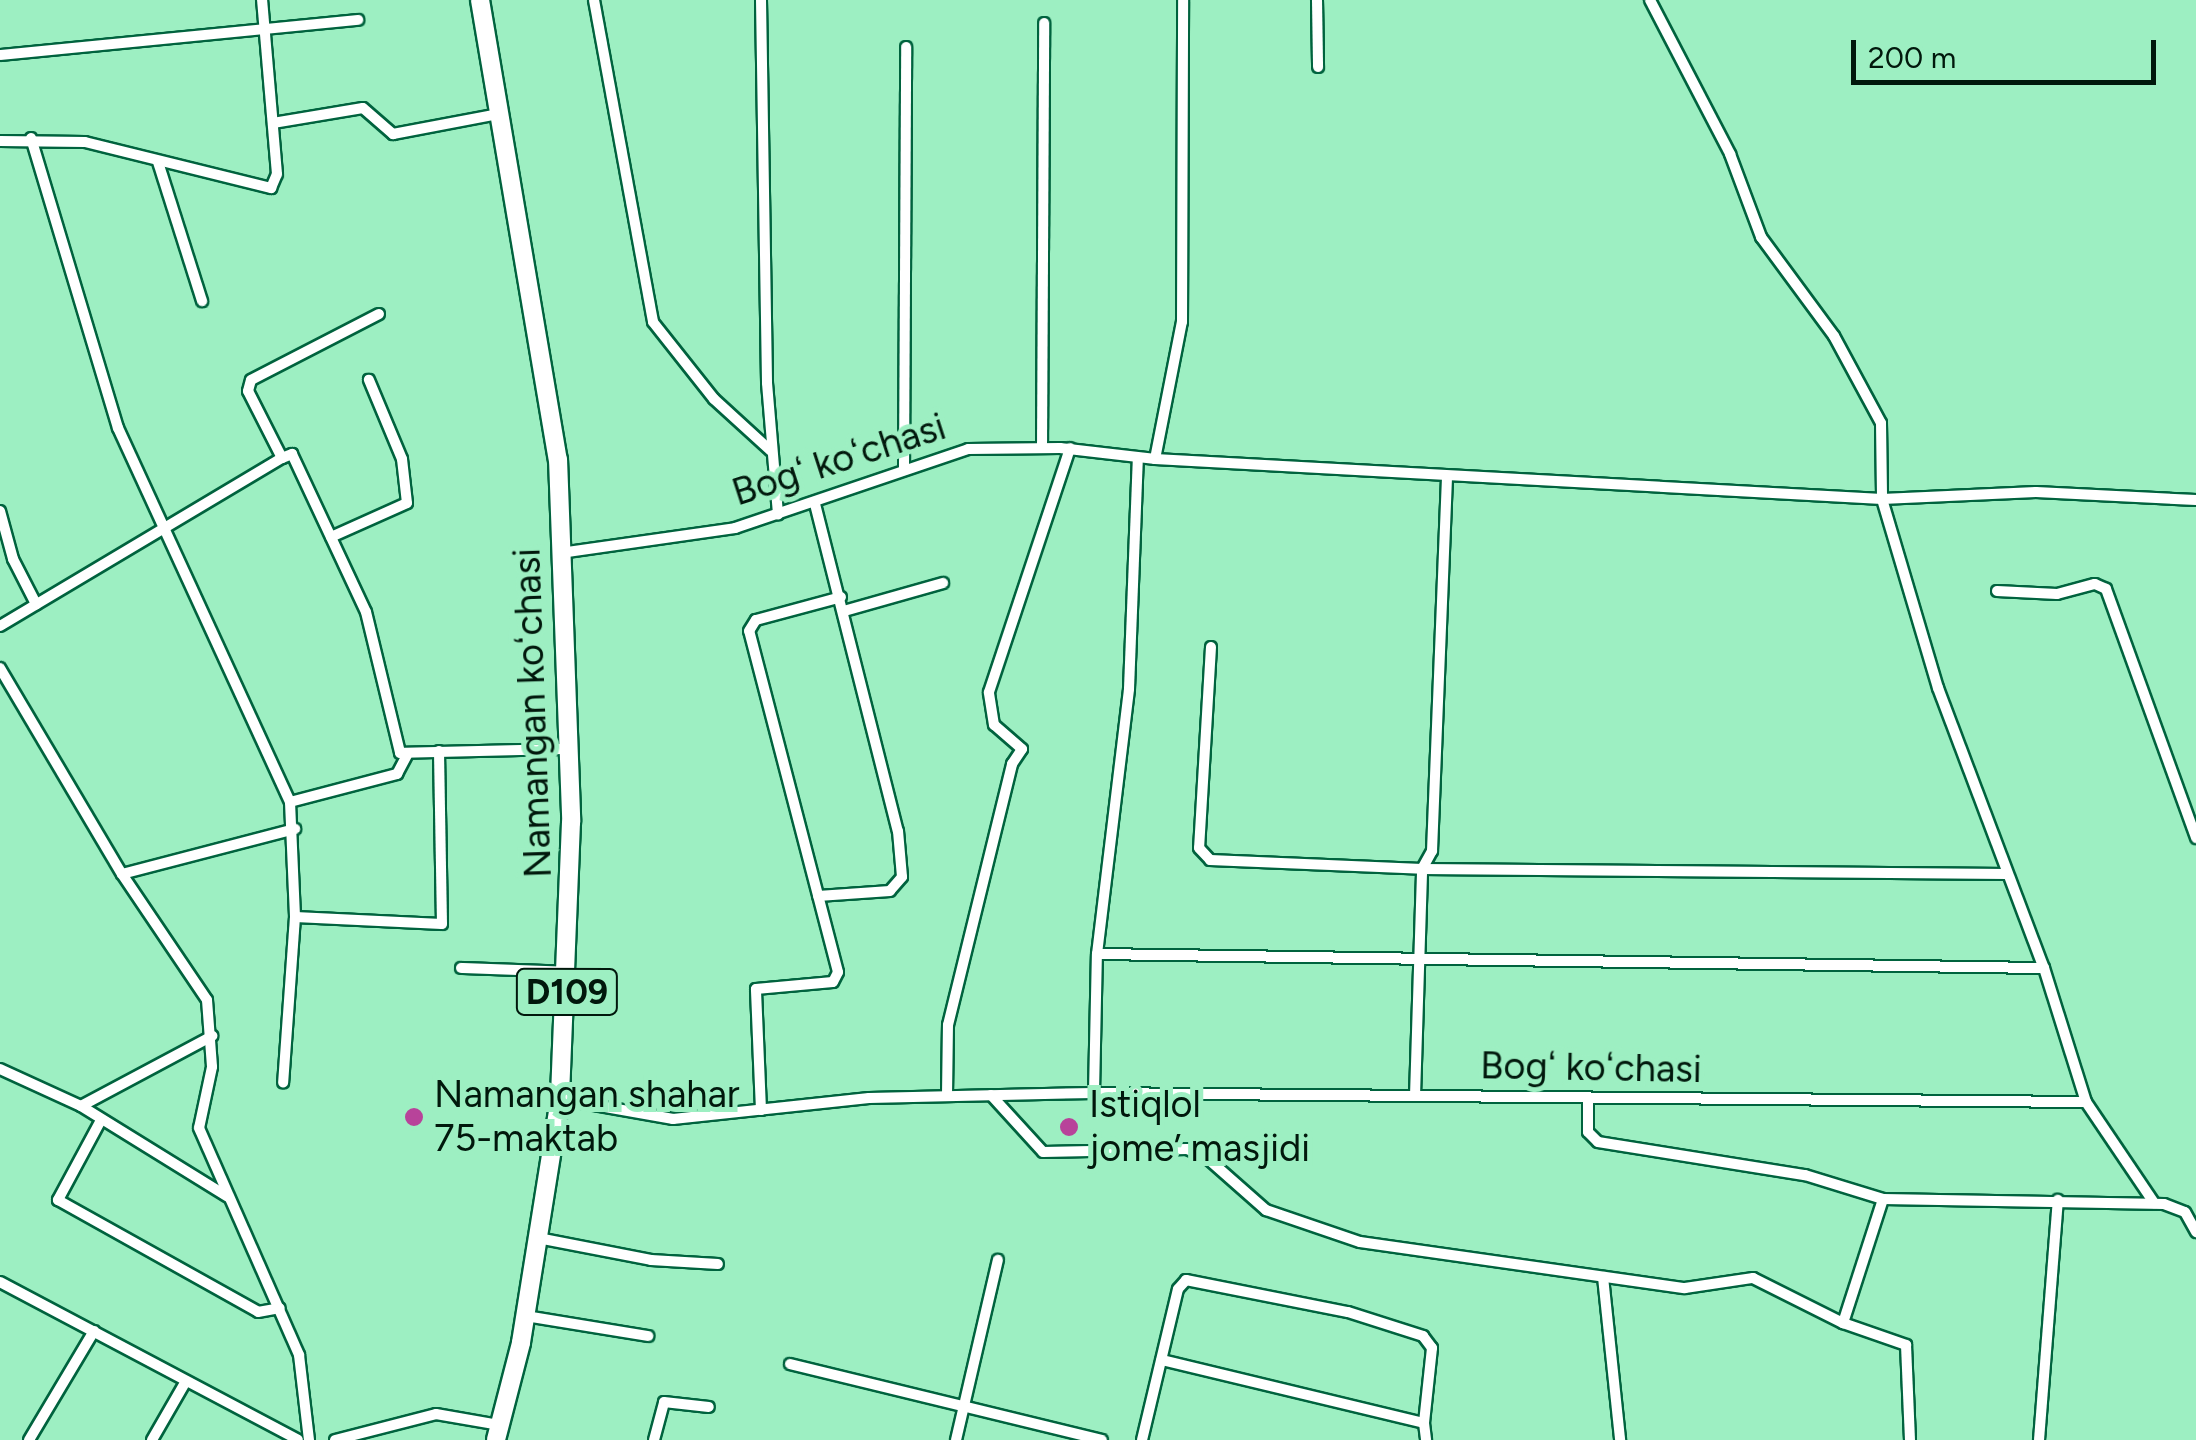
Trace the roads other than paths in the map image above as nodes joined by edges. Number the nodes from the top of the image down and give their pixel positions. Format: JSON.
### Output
{"nodes":[{"id":1,"x":262,"y":0,"type":"edge"},
{"id":2,"x":480,"y":0,"type":"edge"},
{"id":3,"x":594,"y":0,"type":"edge"},
{"id":4,"x":761,"y":0,"type":"edge"},
{"id":5,"x":1184,"y":0,"type":"edge"},
{"id":6,"x":1316,"y":0,"type":"edge"},
{"id":7,"x":1650,"y":0,"type":"edge"},
{"id":8,"x":358,"y":20,"type":"dead end"},
{"id":9,"x":1044,"y":23,"type":"dead end"},
{"id":10,"x":264,"y":30,"type":"junction"},
{"id":11,"x":906,"y":47,"type":"dead end"},
{"id":12,"x":0,"y":55,"type":"edge"},
{"id":13,"x":1318,"y":67,"type":"dead end"},
{"id":14,"x":500,"y":114,"type":"junction"},
{"id":15,"x":273,"y":122,"type":"junction"},
{"id":16,"x":30,"y":138,"type":"junction"},
{"id":17,"x":0,"y":141,"type":"edge"},
{"id":18,"x":158,"y":162,"type":"junction"},
{"id":19,"x":202,"y":300,"type":"dead end"},
{"id":20,"x":379,"y":314,"type":"dead end"},
{"id":21,"x":370,"y":380,"type":"dead end"},
{"id":22,"x":1042,"y":448,"type":"junction"},
{"id":23,"x":1070,"y":448,"type":"junction"},
{"id":24,"x":772,"y":451,"type":"junction"},
{"id":25,"x":282,"y":458,"type":"junction"},
{"id":26,"x":1138,"y":458,"type":"junction"},
{"id":27,"x":1155,"y":460,"type":"junction"},
{"id":28,"x":904,"y":468,"type":"junction"},
{"id":29,"x":1447,"y":476,"type":"junction"},
{"id":30,"x":1882,"y":498,"type":"junction"},
{"id":31,"x":2196,"y":500,"type":"edge"},
{"id":32,"x":815,"y":504,"type":"junction"},
{"id":33,"x":0,"y":511,"type":"edge"},
{"id":34,"x":778,"y":515,"type":"junction"},
{"id":35,"x":166,"y":529,"type":"junction"},
{"id":36,"x":331,"y":538,"type":"junction"},
{"id":37,"x":560,"y":553,"type":"junction"},
{"id":38,"x":943,"y":583,"type":"dead end"},
{"id":39,"x":1997,"y":592,"type":"dead end"},
{"id":40,"x":841,"y":597,"type":"junction"},
{"id":41,"x":36,"y":604,"type":"junction"},
{"id":42,"x":844,"y":611,"type":"junction"},
{"id":43,"x":0,"y":626,"type":"edge"},
{"id":44,"x":1211,"y":647,"type":"dead end"},
{"id":45,"x":0,"y":668,"type":"edge"},
{"id":46,"x":568,"y":749,"type":"junction"},
{"id":47,"x":439,"y":752,"type":"junction"},
{"id":48,"x":406,"y":755,"type":"junction"},
{"id":49,"x":290,"y":802,"type":"junction"},
{"id":50,"x":295,"y":829,"type":"junction"},
{"id":51,"x":2196,"y":838,"type":"edge"},
{"id":52,"x":1422,"y":869,"type":"junction"},
{"id":53,"x":122,"y":874,"type":"junction"},
{"id":54,"x":2007,"y":874,"type":"junction"},
{"id":55,"x":818,"y":896,"type":"junction"},
{"id":56,"x":295,"y":917,"type":"junction"},
{"id":57,"x":1097,"y":954,"type":"junction"},
{"id":58,"x":1419,"y":959,"type":"junction"},
{"id":59,"x":461,"y":968,"type":"dead end"},
{"id":60,"x":2044,"y":968,"type":"junction"},
{"id":61,"x":568,"y":972,"type":"junction"},
{"id":62,"x":212,"y":1036,"type":"junction"},
{"id":63,"x":0,"y":1069,"type":"edge"},
{"id":64,"x":283,"y":1083,"type":"dead end"},
{"id":65,"x":1094,"y":1093,"type":"junction"},
{"id":66,"x":991,"y":1094,"type":"junction"},
{"id":67,"x":948,"y":1095,"type":"junction"},
{"id":68,"x":1416,"y":1096,"type":"junction"},
{"id":69,"x":1588,"y":1098,"type":"junction"},
{"id":70,"x":560,"y":1099,"type":"junction"},
{"id":71,"x":2086,"y":1102,"type":"junction"},
{"id":72,"x":81,"y":1106,"type":"junction"},
{"id":73,"x":761,"y":1110,"type":"junction"},
{"id":74,"x":101,"y":1120,"type":"junction"},
{"id":75,"x":2142,"y":1185,"type":"junction"},
{"id":76,"x":228,"y":1196,"type":"junction"},
{"id":77,"x":1884,"y":1200,"type":"junction"},
{"id":78,"x":2058,"y":1200,"type":"junction"},
{"id":79,"x":2127,"y":1202,"type":"junction"},
{"id":80,"x":2154,"y":1203,"type":"junction"},
{"id":81,"x":2196,"y":1232,"type":"edge"},
{"id":82,"x":538,"y":1238,"type":"junction"},
{"id":83,"x":998,"y":1260,"type":"dead end"},
{"id":84,"x":718,"y":1264,"type":"dead end"},
{"id":85,"x":1602,"y":1277,"type":"junction"},
{"id":86,"x":1,"y":1285,"type":"edge"},
{"id":87,"x":280,"y":1308,"type":"junction"},
{"id":88,"x":526,"y":1316,"type":"junction"},
{"id":89,"x":1843,"y":1324,"type":"junction"},
{"id":90,"x":94,"y":1331,"type":"junction"},
{"id":91,"x":648,"y":1336,"type":"dead end"},
{"id":92,"x":1161,"y":1360,"type":"junction"},
{"id":93,"x":790,"y":1364,"type":"dead end"},
{"id":94,"x":186,"y":1381,"type":"junction"},
{"id":95,"x":964,"y":1406,"type":"junction"},
{"id":96,"x":709,"y":1407,"type":"dead end"},
{"id":97,"x":1424,"y":1422,"type":"junction"},
{"id":98,"x":498,"y":1433,"type":"edge"},
{"id":99,"x":277,"y":1436,"type":"edge"},
{"id":100,"x":29,"y":1440,"type":"edge"},
{"id":101,"x":152,"y":1440,"type":"edge"},
{"id":102,"x":298,"y":1440,"type":"edge"},
{"id":103,"x":309,"y":1440,"type":"edge"},
{"id":104,"x":335,"y":1440,"type":"edge"},
{"id":105,"x":654,"y":1440,"type":"edge"},
{"id":106,"x":956,"y":1440,"type":"edge"},
{"id":107,"x":1102,"y":1440,"type":"edge"},
{"id":108,"x":1142,"y":1440,"type":"edge"},
{"id":109,"x":1426,"y":1440,"type":"edge"},
{"id":110,"x":1620,"y":1440,"type":"edge"},
{"id":111,"x":1910,"y":1440,"type":"edge"},
{"id":112,"x":2039,"y":1440,"type":"edge"}],
"edges":[{"from":1,"to":10,"type":"street"},
{"from":2,"to":14,"type":"main road","name":"Namangan koʻchasi","number":"D109"},
{"from":3,"to":24,"type":"street"},
{"from":4,"to":24,"type":"street"},
{"from":5,"to":27,"type":"street"},
{"from":6,"to":13,"type":"street"},
{"from":7,"to":30,"type":"street"},
{"from":8,"to":10,"type":"street"},
{"from":9,"to":22,"type":"street"},
{"from":10,"to":12,"type":"street"},
{"from":10,"to":15,"type":"street"},
{"from":11,"to":28,"type":"street"},
{"from":14,"to":15,"type":"street"},
{"from":14,"to":37,"type":"main road","name":"Namangan koʻchasi","number":"D109"},
{"from":15,"to":18,"type":"street"},
{"from":16,"to":17,"type":"street"},
{"from":16,"to":18,"type":"street"},
{"from":16,"to":35,"type":"street"},
{"from":18,"to":19,"type":"street"},
{"from":20,"to":25,"type":"street"},
{"from":21,"to":36,"type":"street"},
{"from":22,"to":23,"type":"street","name":"Bogʻ koʻchasi"},
{"from":22,"to":28,"type":"street","name":"Bogʻ koʻchasi"},
{"from":23,"to":26,"type":"street","name":"Bogʻ koʻchasi"},
{"from":23,"to":67,"type":"street"},
{"from":24,"to":34,"type":"street"},
{"from":25,"to":35,"type":"street"},
{"from":25,"to":36,"type":"street"},
{"from":26,"to":27,"type":"street","name":"Bogʻ koʻchasi"},
{"from":26,"to":57,"type":"street"},
{"from":27,"to":29,"type":"street","name":"Bogʻ koʻchasi"},
{"from":28,"to":32,"type":"street","name":"Bogʻ koʻchasi"},
{"from":29,"to":30,"type":"street","name":"Bogʻ koʻchasi"},
{"from":29,"to":52,"type":"street"},
{"from":30,"to":31,"type":"street","name":"Bogʻ koʻchasi"},
{"from":30,"to":54,"type":"street"},
{"from":32,"to":34,"type":"street","name":"Bogʻ koʻchasi"},
{"from":32,"to":40,"type":"street"},
{"from":33,"to":41,"type":"street"},
{"from":34,"to":37,"type":"street","name":"Bogʻ koʻchasi"},
{"from":35,"to":41,"type":"street"},
{"from":35,"to":49,"type":"street"},
{"from":36,"to":48,"type":"street"},
{"from":37,"to":46,"type":"main road","name":"Namangan koʻchasi","number":"D109"},
{"from":38,"to":42,"type":"street"},
{"from":39,"to":51,"type":"street"},
{"from":40,"to":42,"type":"street"},
{"from":40,"to":55,"type":"street"},
{"from":41,"to":43,"type":"street"},
{"from":42,"to":55,"type":"street"},
{"from":44,"to":52,"type":"street"},
{"from":45,"to":53,"type":"street"},
{"from":46,"to":47,"type":"street"},
{"from":46,"to":61,"type":"main road","name":"Namangan koʻchasi","number":"D109"},
{"from":47,"to":48,"type":"street"},
{"from":47,"to":56,"type":"street"},
{"from":48,"to":49,"type":"street"},
{"from":49,"to":50,"type":"street"},
{"from":50,"to":53,"type":"street"},
{"from":50,"to":56,"type":"street"},
{"from":52,"to":54,"type":"street"},
{"from":52,"to":58,"type":"street"},
{"from":53,"to":62,"type":"street"},
{"from":54,"to":60,"type":"street"},
{"from":55,"to":73,"type":"street"},
{"from":56,"to":64,"type":"street"},
{"from":57,"to":58,"type":"street"},
{"from":57,"to":65,"type":"street"},
{"from":58,"to":60,"type":"street"},
{"from":58,"to":68,"type":"street"},
{"from":59,"to":61,"type":"street"},
{"from":60,"to":71,"type":"street"},
{"from":61,"to":70,"type":"main road","name":"Namangan koʻchasi","number":"D109"},
{"from":62,"to":72,"type":"street"},
{"from":62,"to":76,"type":"street"},
{"from":63,"to":72,"type":"street"},
{"from":65,"to":66,"type":"street","name":"Bogʻ koʻchasi"},
{"from":65,"to":68,"type":"street","name":"Bogʻ koʻchasi"},
{"from":66,"to":67,"type":"street","name":"Bogʻ koʻchasi"},
{"from":66,"to":85,"type":"street"},
{"from":67,"to":73,"type":"street","name":"Bogʻ koʻchasi"},
{"from":68,"to":69,"type":"street","name":"Bogʻ koʻchasi"},
{"from":69,"to":71,"type":"street","name":"Bogʻ koʻchasi"},
{"from":69,"to":77,"type":"street"},
{"from":70,"to":73,"type":"street","name":"Bogʻ koʻchasi"},
{"from":70,"to":82,"type":"main road","name":"Namangan koʻchasi","number":"D109"},
{"from":71,"to":75,"type":"street"},
{"from":72,"to":74,"type":"street"},
{"from":74,"to":76,"type":"street"},
{"from":74,"to":87,"type":"street"},
{"from":75,"to":79,"type":"street"},
{"from":75,"to":80,"type":"street"},
{"from":76,"to":87,"type":"street"},
{"from":77,"to":78,"type":"street"},
{"from":77,"to":89,"type":"street"},
{"from":78,"to":79,"type":"street"},
{"from":78,"to":112,"type":"street"},
{"from":79,"to":80,"type":"street"},
{"from":80,"to":81,"type":"street"},
{"from":82,"to":84,"type":"street"},
{"from":82,"to":88,"type":"main road","name":"Namangan koʻchasi","number":"D109"},
{"from":83,"to":95,"type":"street"},
{"from":85,"to":89,"type":"street"},
{"from":85,"to":110,"type":"street"},
{"from":86,"to":90,"type":"street"},
{"from":87,"to":103,"type":"street"},
{"from":88,"to":91,"type":"street"},
{"from":88,"to":98,"type":"main road","name":"Namangan koʻchasi","number":"D109"},
{"from":89,"to":111,"type":"street"},
{"from":90,"to":94,"type":"street"},
{"from":90,"to":100,"type":"street"},
{"from":92,"to":97,"type":"street"},
{"from":92,"to":97,"type":"street"},
{"from":92,"to":108,"type":"street"},
{"from":93,"to":95,"type":"street"},
{"from":94,"to":99,"type":"street"},
{"from":94,"to":101,"type":"street"},
{"from":95,"to":106,"type":"street"},
{"from":95,"to":107,"type":"street"},
{"from":96,"to":105,"type":"street"},
{"from":97,"to":109,"type":"street"},
{"from":98,"to":104,"type":"street"},
{"from":99,"to":102,"type":"street"}]}
